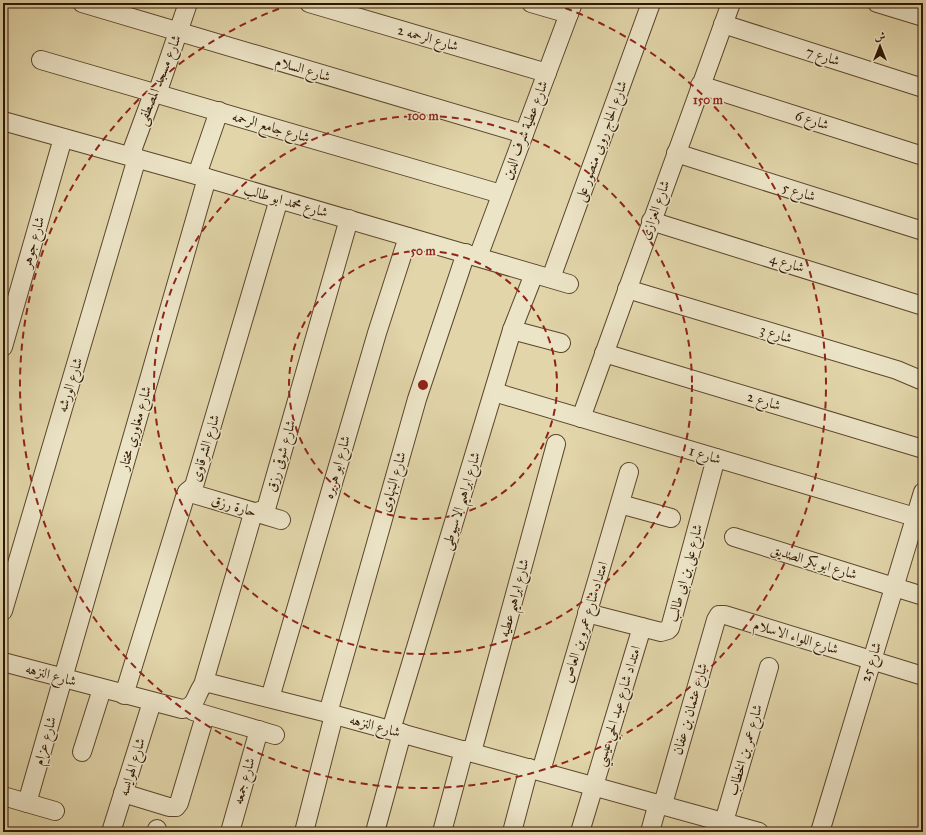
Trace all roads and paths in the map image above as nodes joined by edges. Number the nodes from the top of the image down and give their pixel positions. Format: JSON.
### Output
{"nodes":[{"id":1,"x":82,"y":3,"type":"edge"},
{"id":2,"x":188,"y":3,"type":"edge"},
{"id":3,"x":309,"y":3,"type":"edge"},
{"id":4,"x":531,"y":3,"type":"edge"},
{"id":5,"x":651,"y":3,"type":"edge"},
{"id":6,"x":731,"y":3,"type":"edge"},
{"id":7,"x":877,"y":3,"type":"edge"},
{"id":8,"x":571,"y":9,"type":"edge"},
{"id":9,"x":923,"y":16,"type":"edge"},
{"id":10,"x":723,"y":24,"type":"junction"},
{"id":11,"x":178,"y":32,"type":"junction"},
{"id":12,"x":41,"y":60,"type":"dead end"},
{"id":13,"x":547,"y":73,"type":"junction"},
{"id":14,"x":700,"y":85,"type":"junction"},
{"id":15,"x":923,"y":88,"type":"edge"},
{"id":16,"x":155,"y":94,"type":"junction"},
{"id":17,"x":219,"y":112,"type":"junction"},
{"id":18,"x":3,"y":121,"type":"edge"},
{"id":19,"x":524,"y":134,"type":"junction"},
{"id":20,"x":63,"y":138,"type":"junction"},
{"id":21,"x":676,"y":153,"type":"junction"},
{"id":22,"x":923,"y":156,"type":"edge"},
{"id":23,"x":134,"y":157,"type":"junction"},
{"id":24,"x":202,"y":176,"type":"junction"},
{"id":25,"x":501,"y":194,"type":"junction"},
{"id":26,"x":279,"y":199,"type":"junction"},
{"id":27,"x":349,"y":219,"type":"junction"},
{"id":28,"x":652,"y":221,"type":"junction"},
{"id":29,"x":923,"y":231,"type":"edge"},
{"id":30,"x":408,"y":237,"type":"junction"},
{"id":31,"x":472,"y":255,"type":"junction"},
{"id":32,"x":543,"y":276,"type":"junction"},
{"id":33,"x":569,"y":284,"type":"dead end"},
{"id":34,"x":627,"y":289,"type":"junction"},
{"id":35,"x":923,"y":306,"type":"edge"},
{"id":36,"x":512,"y":330,"type":"junction"},
{"id":37,"x":561,"y":343,"type":"dead end"},
{"id":38,"x":3,"y":347,"type":"edge"},
{"id":39,"x":604,"y":353,"type":"junction"},
{"id":40,"x":923,"y":381,"type":"edge"},
{"id":41,"x":494,"y":392,"type":"junction"},
{"id":42,"x":581,"y":418,"type":"junction"},
{"id":43,"x":556,"y":444,"type":"dead end"},
{"id":44,"x":923,"y":449,"type":"edge"},
{"id":45,"x":716,"y":458,"type":"junction"},
{"id":46,"x":629,"y":472,"type":"dead end"},
{"id":47,"x":187,"y":492,"type":"junction"},
{"id":48,"x":923,"y":492,"type":"edge"},
{"id":49,"x":620,"y":504,"type":"junction"},
{"id":50,"x":256,"y":512,"type":"junction"},
{"id":51,"x":915,"y":517,"type":"junction"},
{"id":52,"x":671,"y":518,"type":"dead end"},
{"id":53,"x":281,"y":520,"type":"dead end"},
{"id":54,"x":734,"y":536,"type":"dead end"},
{"id":55,"x":894,"y":587,"type":"junction"},
{"id":56,"x":923,"y":596,"type":"edge"},
{"id":57,"x":3,"y":611,"type":"edge"},
{"id":58,"x":588,"y":612,"type":"junction"},
{"id":59,"x":719,"y":615,"type":"joint"},
{"id":60,"x":642,"y":627,"type":"junction"},
{"id":61,"x":872,"y":660,"type":"junction"},
{"id":62,"x":3,"y":664,"type":"edge"},
{"id":63,"x":769,"y":667,"type":"dead end"},
{"id":64,"x":923,"y":676,"type":"edge"},
{"id":65,"x":62,"y":678,"type":"junction"},
{"id":66,"x":203,"y":685,"type":"junction"},
{"id":67,"x":102,"y":688,"type":"junction"},
{"id":68,"x":124,"y":694,"type":"junction"},
{"id":69,"x":270,"y":698,"type":"junction"},
{"id":70,"x":152,"y":702,"type":"junction"},
{"id":71,"x":197,"y":712,"type":"junction"},
{"id":72,"x":331,"y":714,"type":"junction"},
{"id":73,"x":267,"y":732,"type":"joint"},
{"id":74,"x":396,"y":732,"type":"junction"},
{"id":75,"x":468,"y":751,"type":"junction"},
{"id":76,"x":82,"y":752,"type":"dead end"},
{"id":77,"x":535,"y":769,"type":"junction"},
{"id":78,"x":593,"y":785,"type":"junction"},
{"id":79,"x":123,"y":793,"type":"junction"},
{"id":80,"x":3,"y":796,"type":"edge"},
{"id":81,"x":27,"y":803,"type":"junction"},
{"id":82,"x":660,"y":804,"type":"junction"},
{"id":83,"x":55,"y":811,"type":"dead end"},
{"id":84,"x":723,"y":827,"type":"edge"},
{"id":85,"x":111,"y":832,"type":"edge"},
{"id":86,"x":230,"y":832,"type":"edge"},
{"id":87,"x":304,"y":832,"type":"edge"},
{"id":88,"x":375,"y":832,"type":"edge"},
{"id":89,"x":442,"y":832,"type":"edge"},
{"id":90,"x":512,"y":832,"type":"edge"},
{"id":91,"x":580,"y":832,"type":"edge"},
{"id":92,"x":650,"y":832,"type":"edge"},
{"id":93,"x":759,"y":832,"type":"edge"},
{"id":94,"x":820,"y":832,"type":"edge"}],
"edges":[{"from":1,"to":11,"type":"street","name":"شارع السلام"},
{"from":2,"to":11,"type":"street","name":"شارع مسجد المصطفى"},
{"from":3,"to":13,"type":"street","name":"شارع الرحمه 2"},
{"from":4,"to":8,"type":"street"},
{"from":5,"to":32,"type":"street","name":"شارع الحاج روبى منصور على"},
{"from":6,"to":10,"type":"street","name":"شارع العزازى"},
{"from":7,"to":9,"type":"street"},
{"from":8,"to":13,"type":"street","name":"شارع عطية شرف الدين"},
{"from":10,"to":14,"type":"street","name":"شارع العزازى"},
{"from":10,"to":15,"type":"street","name":"شارع 7"},
{"from":11,"to":16,"type":"street","name":"شارع مسجد المصطفى"},
{"from":11,"to":19,"type":"street","name":"شارع السلام"},
{"from":12,"to":16,"type":"street","name":"شارع جامع الرحمه"},
{"from":13,"to":19,"type":"street","name":"شارع عطية شرف الدين"},
{"from":14,"to":21,"type":"street","name":"شارع العزازى"},
{"from":14,"to":22,"type":"street","name":"شارع 6"},
{"from":16,"to":17,"type":"street","name":"شارع جامع الرحمه"},
{"from":16,"to":23,"type":"street","name":"شارع مسجد المصطفى"},
{"from":17,"to":24,"type":"street","name":"شارع مغاوري مختار"},
{"from":17,"to":25,"type":"street","name":"شارع جامع الرحمه"},
{"from":18,"to":20,"type":"street","name":"شارع محمد ابو طالب"},
{"from":19,"to":25,"type":"street","name":"شارع عطية شرف الدين"},
{"from":20,"to":23,"type":"street","name":"شارع محمد ابو طالب"},
{"from":20,"to":38,"type":"street","name":"شارع جوهر"},
{"from":21,"to":28,"type":"street","name":"شارع العزازى"},
{"from":21,"to":29,"type":"street","name":"شارع 5"},
{"from":23,"to":24,"type":"street","name":"شارع محمد ابو طالب"},
{"from":23,"to":57,"type":"street","name":"شارع الورشه"},
{"from":24,"to":26,"type":"street","name":"شارع محمد ابو طالب"},
{"from":24,"to":65,"type":"street","name":"شارع مغاوري مختار"},
{"from":25,"to":31,"type":"street","name":"شارع عطية شرف الدين"},
{"from":26,"to":27,"type":"street","name":"شارع محمد ابو طالب"},
{"from":26,"to":47,"type":"street","name":"شارع الشرقاوى"},
{"from":27,"to":30,"type":"street","name":"شارع محمد ابو طالب"},
{"from":27,"to":50,"type":"street","name":"شارع شوقى رزق"},
{"from":28,"to":34,"type":"street","name":"شارع العزازى"},
{"from":28,"to":35,"type":"street","name":"شارع 4"},
{"from":30,"to":31,"type":"street","name":"شارع محمد ابو طالب"},
{"from":30,"to":69,"type":"street","name":"شارع ابو هريره"},
{"from":31,"to":32,"type":"street","name":"شارع محمد ابو طالب"},
{"from":31,"to":72,"type":"street","name":"شارع البنهاوى"},
{"from":32,"to":33,"type":"street","name":"شارع محمد ابو طالب"},
{"from":32,"to":36,"type":"street","name":"شارع ابراهيم الاسيوطى"},
{"from":34,"to":39,"type":"street","name":"شارع العزازى"},
{"from":34,"to":40,"type":"street","name":"شارع 3"},
{"from":36,"to":37,"type":"street"},
{"from":36,"to":41,"type":"street","name":"شارع ابراهيم الاسيوطى"},
{"from":39,"to":42,"type":"street","name":"شارع العزازى"},
{"from":39,"to":44,"type":"street","name":"شارع 2"},
{"from":41,"to":42,"type":"street","name":"شارع 1"},
{"from":41,"to":74,"type":"street","name":"شارع ابراهيم الاسيوطى"},
{"from":42,"to":45,"type":"street","name":"شارع 1"},
{"from":43,"to":75,"type":"street","name":"شارع ابراهيم عطيه"},
{"from":45,"to":51,"type":"street","name":"شارع 1"},
{"from":45,"to":60,"type":"street","name":"شارع على بن ابى طالب"},
{"from":46,"to":49,"type":"street","name":"امتداد شارع عمرو بن العاص"},
{"from":47,"to":50,"type":"street","name":"حارة رزق"},
{"from":47,"to":68,"type":"street","name":"شارع الشرقاوى"},
{"from":48,"to":51,"type":"street","name":"شارع 25"},
{"from":49,"to":52,"type":"street"},
{"from":49,"to":58,"type":"street","name":"امتداد شارع عمرو بن العاص"},
{"from":50,"to":53,"type":"street","name":"حارة رزق"},
{"from":50,"to":66,"type":"street","name":"شارع شوقى رزق"},
{"from":51,"to":55,"type":"street","name":"شارع 25"},
{"from":54,"to":55,"type":"street","name":"شارع ابو بكر الصديق"},
{"from":55,"to":56,"type":"street","name":"شارع ابو بكر الصديق"},
{"from":55,"to":61,"type":"street","name":"شارع 25"},
{"from":58,"to":60,"type":"street","name":"شارع على بن ابى طالب"},
{"from":58,"to":77,"type":"street","name":"امتداد شارع عمرو بن العاص"},
{"from":59,"to":61,"type":"street","name":"شارع اللواء الاسلام"},
{"from":59,"to":82,"type":"street","name":"شارع عثمان بن عفان"},
{"from":60,"to":78,"type":"street","name":"امتداد شارع عبد الحي عيسي"},
{"from":61,"to":64,"type":"street","name":"شارع اللواء الاسلام"},
{"from":61,"to":94,"type":"street","name":"شارع 25"},
{"from":62,"to":65,"type":"street","name":"شارع النزهه"},
{"from":63,"to":84,"type":"street","name":"شارع عمر بن الخطاب"},
{"from":65,"to":67,"type":"street","name":"شارع النزهه"},
{"from":65,"to":81,"type":"street","name":"شارع عزام"},
{"from":66,"to":69,"type":"street","name":"شارع النزهه"},
{"from":66,"to":71,"type":"street"},
{"from":67,"to":68,"type":"street","name":"شارع النزهه"},
{"from":67,"to":76,"type":"street"},
{"from":68,"to":70,"type":"street","name":"شارع النزهه"},
{"from":69,"to":72,"type":"street","name":"شارع النزهه"},
{"from":70,"to":71,"type":"street","name":"شارع النزهه"},
{"from":70,"to":79,"type":"street","name":"شارع الهوايسه"},
{"from":71,"to":73,"type":"street","name":"شارع النزهه"},
{"from":71,"to":79,"type":"street"},
{"from":72,"to":74,"type":"street","name":"شارع النزهه"},
{"from":72,"to":87,"type":"street","name":"شارع البنهاوى"},
{"from":73,"to":86,"type":"street","name":"شارع جمعه"},
{"from":74,"to":75,"type":"street","name":"شارع النزهه"},
{"from":74,"to":88,"type":"street","name":"شارع ابراهيم الاسيوطى"},
{"from":75,"to":77,"type":"street","name":"شارع النزهه"},
{"from":75,"to":89,"type":"street","name":"شارع ابراهيم عطيه"},
{"from":77,"to":78,"type":"street","name":"شارع النزهه"},
{"from":77,"to":90,"type":"street","name":"امتداد شارع عمرو بن العاص"},
{"from":78,"to":82,"type":"street","name":"شارع النزهه"},
{"from":78,"to":91,"type":"street","name":"امتداد شارع عبد الحي عيسي"},
{"from":79,"to":85,"type":"street","name":"شارع الهوايسه"},
{"from":80,"to":81,"type":"street"},
{"from":81,"to":83,"type":"street"},
{"from":82,"to":84,"type":"street","name":"شارع النزهه"},
{"from":82,"to":92,"type":"street","name":"شارع عثمان بن عفان"},
{"from":84,"to":93,"type":"street","name":"شارع النزهه"}]}
